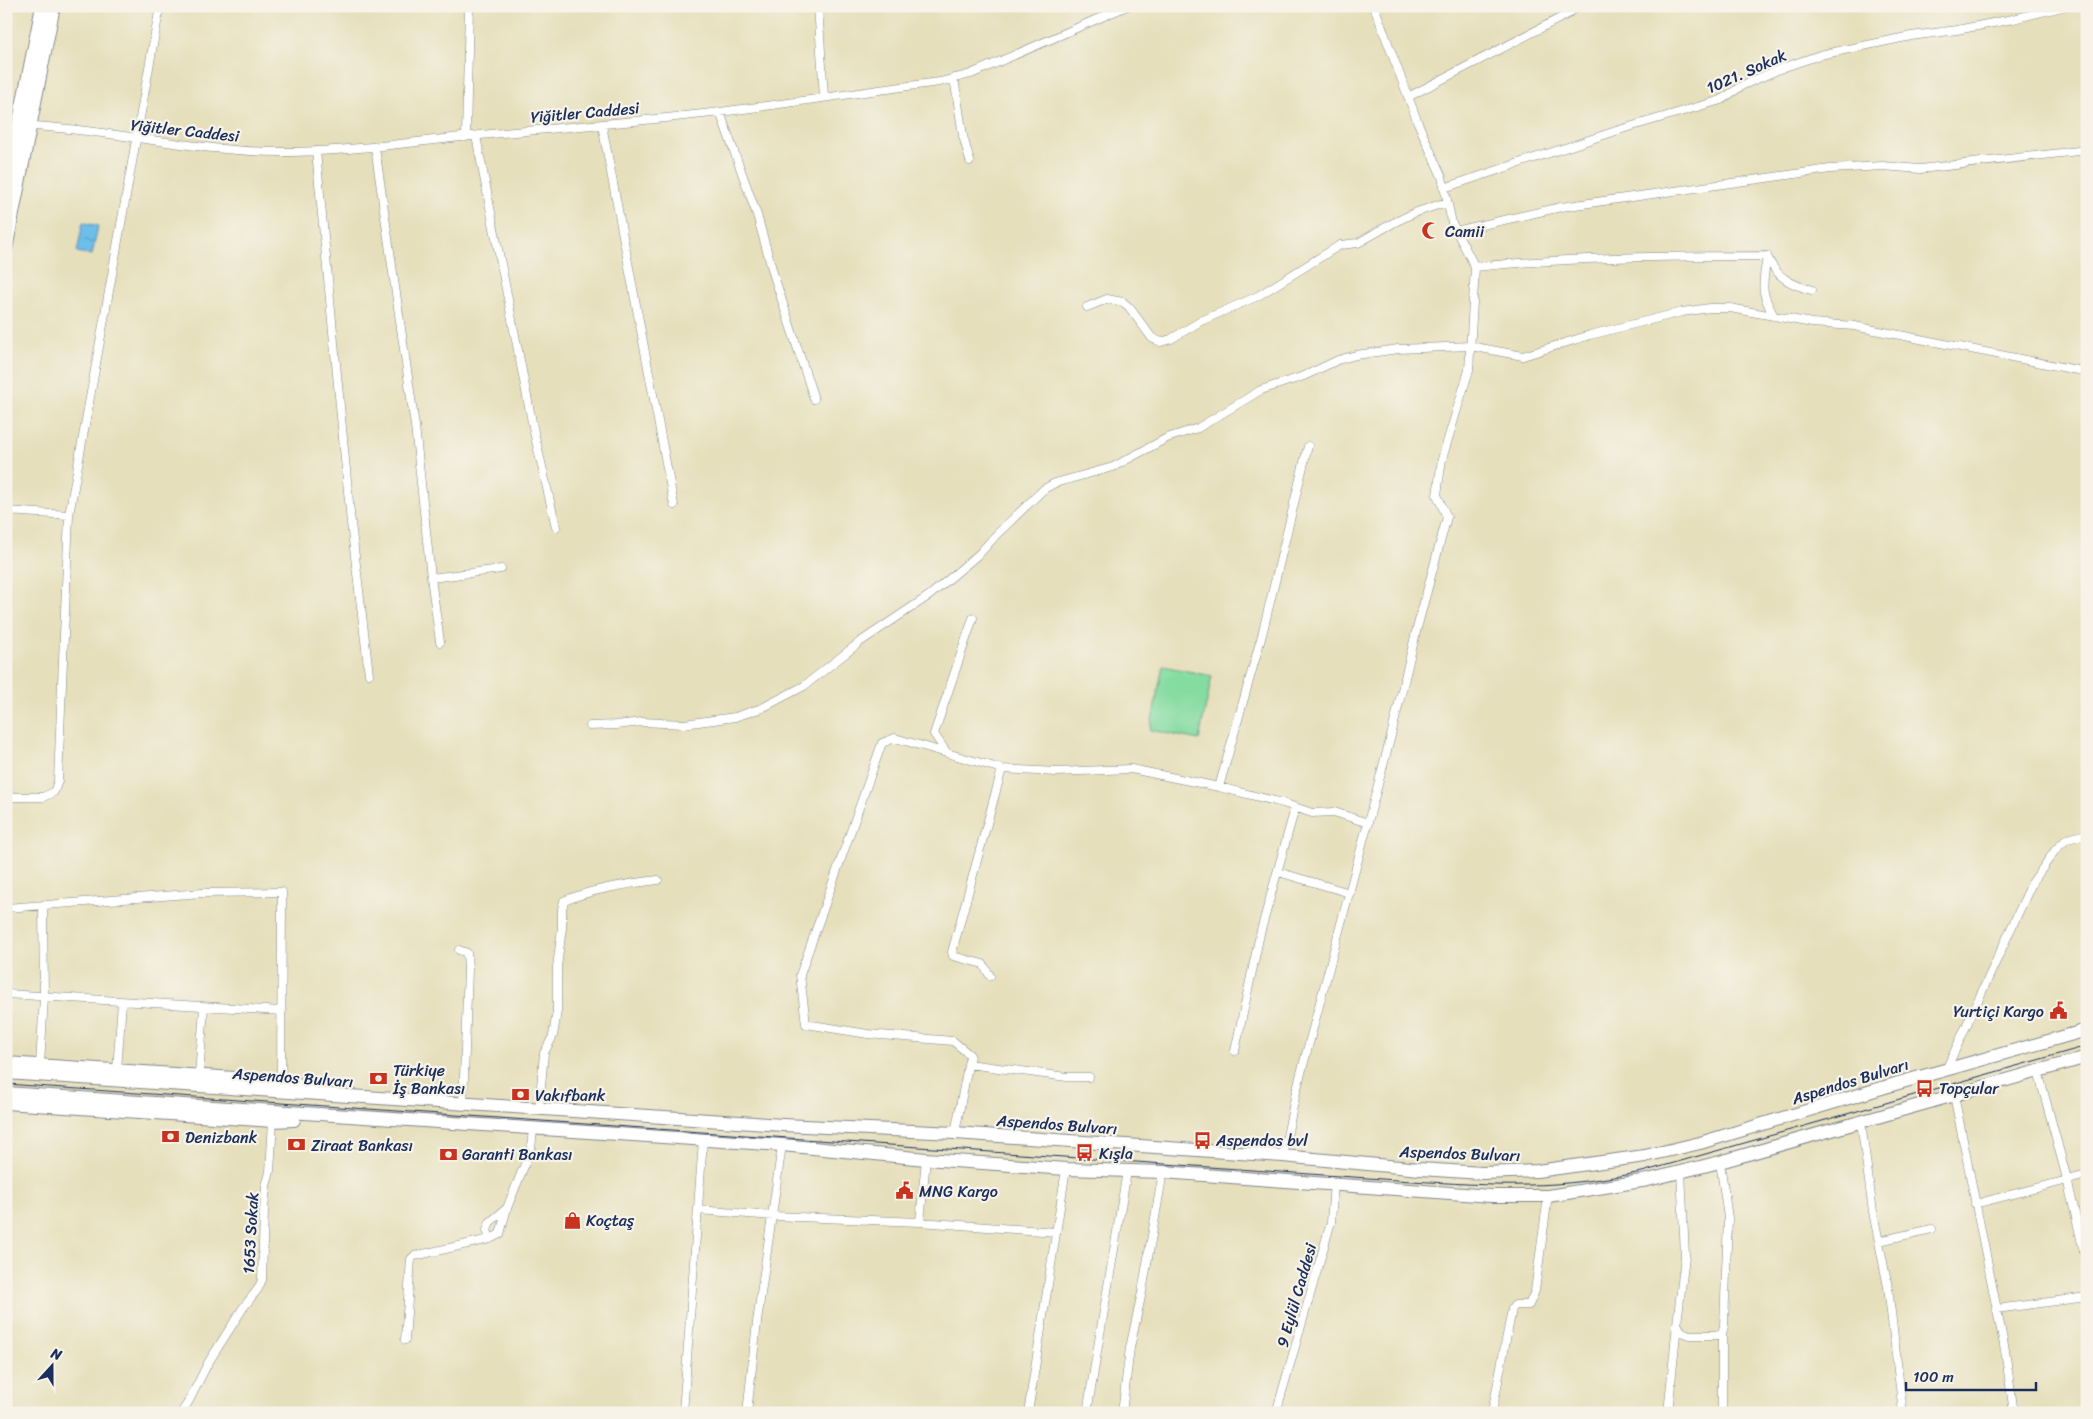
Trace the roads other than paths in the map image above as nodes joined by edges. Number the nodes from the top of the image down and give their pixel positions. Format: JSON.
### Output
{"nodes":[{"id":1,"x":42,"y":6,"type":"edge"},
{"id":2,"x":54,"y":6,"type":"edge"},
{"id":3,"x":160,"y":6,"type":"edge"},
{"id":4,"x":469,"y":6,"type":"edge"},
{"id":5,"x":818,"y":6,"type":"edge"},
{"id":6,"x":1127,"y":6,"type":"edge"},
{"id":7,"x":1374,"y":6,"type":"edge"},
{"id":8,"x":1578,"y":6,"type":"edge"},
{"id":9,"x":2066,"y":6,"type":"edge"},
{"id":10,"x":954,"y":78,"type":"junction"},
{"id":11,"x":1408,"y":97,"type":"junction"},
{"id":12,"x":824,"y":98,"type":"junction"},
{"id":13,"x":720,"y":112,"type":"junction"},
{"id":14,"x":19,"y":125,"type":"edge"},
{"id":15,"x":602,"y":125,"type":"junction"},
{"id":16,"x":476,"y":136,"type":"junction"},
{"id":17,"x":466,"y":137,"type":"junction"},
{"id":18,"x":136,"y":139,"type":"junction"},
{"id":19,"x":375,"y":147,"type":"junction"},
{"id":20,"x":2087,"y":150,"type":"edge"},
{"id":21,"x":316,"y":152,"type":"junction"},
{"id":22,"x":970,"y":161,"type":"dead end"},
{"id":23,"x":6,"y":187,"type":"edge"},
{"id":24,"x":1444,"y":188,"type":"junction"},
{"id":25,"x":1447,"y":202,"type":"junction"},
{"id":26,"x":1456,"y":231,"type":"junction"},
{"id":27,"x":6,"y":249,"type":"edge"},
{"id":28,"x":1767,"y":256,"type":"junction"},
{"id":29,"x":1474,"y":266,"type":"junction"},
{"id":30,"x":1812,"y":290,"type":"dead end"},
{"id":31,"x":1087,"y":307,"type":"dead end"},
{"id":32,"x":1774,"y":316,"type":"junction"},
{"id":33,"x":1470,"y":346,"type":"junction"},
{"id":34,"x":2087,"y":372,"type":"edge"},
{"id":35,"x":814,"y":399,"type":"dead end"},
{"id":36,"x":1308,"y":446,"type":"dead end"},
{"id":37,"x":674,"y":505,"type":"dead end"},
{"id":38,"x":6,"y":512,"type":"edge"},
{"id":39,"x":69,"y":515,"type":"junction"},
{"id":40,"x":556,"y":528,"type":"dead end"},
{"id":41,"x":501,"y":569,"type":"dead end"},
{"id":42,"x":431,"y":578,"type":"junction"},
{"id":43,"x":973,"y":618,"type":"dead end"},
{"id":44,"x":440,"y":642,"type":"dead end"},
{"id":45,"x":369,"y":674,"type":"dead end"},
{"id":46,"x":590,"y":726,"type":"dead end"},
{"id":47,"x":947,"y":753,"type":"junction"},
{"id":48,"x":1002,"y":769,"type":"junction"},
{"id":49,"x":1219,"y":787,"type":"junction"},
{"id":50,"x":6,"y":796,"type":"edge"},
{"id":51,"x":1296,"y":808,"type":"junction"},
{"id":52,"x":1368,"y":823,"type":"junction"},
{"id":53,"x":2087,"y":834,"type":"edge"},
{"id":54,"x":1278,"y":872,"type":"junction"},
{"id":55,"x":658,"y":880,"type":"dead end"},
{"id":56,"x":1350,"y":893,"type":"junction"},
{"id":57,"x":42,"y":905,"type":"junction"},
{"id":58,"x":6,"y":908,"type":"edge"},
{"id":59,"x":459,"y":950,"type":"dead end"},
{"id":60,"x":990,"y":976,"type":"dead end"},
{"id":61,"x":6,"y":994,"type":"edge"},
{"id":62,"x":44,"y":997,"type":"junction"},
{"id":63,"x":122,"y":1002,"type":"junction"},
{"id":64,"x":204,"y":1007,"type":"junction"},
{"id":65,"x":282,"y":1011,"type":"junction"},
{"id":66,"x":2087,"y":1030,"type":"edge"},
{"id":67,"x":1235,"y":1051,"type":"dead end"},
{"id":68,"x":2087,"y":1057,"type":"edge"},
{"id":69,"x":6,"y":1063,"type":"edge"},
{"id":70,"x":968,"y":1064,"type":"junction"},
{"id":71,"x":40,"y":1065,"type":"junction"},
{"id":72,"x":117,"y":1070,"type":"junction"},
{"id":73,"x":1946,"y":1070,"type":"junction"},
{"id":74,"x":2038,"y":1071,"type":"junction"},
{"id":75,"x":6,"y":1074,"type":"edge"},
{"id":76,"x":199,"y":1076,"type":"junction"},
{"id":77,"x":1089,"y":1077,"type":"dead end"},
{"id":78,"x":281,"y":1081,"type":"junction"},
{"id":79,"x":6,"y":1093,"type":"edge"},
{"id":80,"x":1954,"y":1095,"type":"junction"},
{"id":81,"x":348,"y":1096,"type":"junction"},
{"id":82,"x":6,"y":1103,"type":"edge"},
{"id":83,"x":463,"y":1104,"type":"junction"},
{"id":84,"x":539,"y":1109,"type":"junction"},
{"id":85,"x":349,"y":1117,"type":"junction"},
{"id":86,"x":273,"y":1121,"type":"junction"},
{"id":87,"x":1862,"y":1122,"type":"junction"},
{"id":88,"x":533,"y":1129,"type":"junction"},
{"id":89,"x":955,"y":1133,"type":"junction"},
{"id":90,"x":703,"y":1140,"type":"junction"},
{"id":91,"x":782,"y":1145,"type":"junction"},
{"id":92,"x":1283,"y":1156,"type":"junction"},
{"id":93,"x":926,"y":1159,"type":"junction"},
{"id":94,"x":1720,"y":1162,"type":"junction"},
{"id":95,"x":1066,"y":1169,"type":"junction"},
{"id":96,"x":1127,"y":1171,"type":"junction"},
{"id":97,"x":1681,"y":1171,"type":"junction"},
{"id":98,"x":1163,"y":1172,"type":"junction"},
{"id":99,"x":2087,"y":1175,"type":"edge"},
{"id":100,"x":2067,"y":1179,"type":"junction"},
{"id":101,"x":1334,"y":1183,"type":"junction"},
{"id":102,"x":1548,"y":1196,"type":"junction"},
{"id":103,"x":1975,"y":1204,"type":"junction"},
{"id":104,"x":507,"y":1208,"type":"junction"},
{"id":105,"x":698,"y":1210,"type":"junction"},
{"id":106,"x":773,"y":1216,"type":"junction"},
{"id":107,"x":920,"y":1222,"type":"junction"},
{"id":108,"x":1932,"y":1229,"type":"dead end"},
{"id":109,"x":1056,"y":1232,"type":"junction"},
{"id":110,"x":490,"y":1239,"type":"junction"},
{"id":111,"x":1879,"y":1241,"type":"junction"},
{"id":112,"x":2087,"y":1265,"type":"edge"},
{"id":113,"x":2087,"y":1297,"type":"edge"},
{"id":114,"x":1996,"y":1309,"type":"junction"},
{"id":115,"x":1677,"y":1324,"type":"junction"},
{"id":116,"x":1722,"y":1335,"type":"junction"},
{"id":117,"x":405,"y":1340,"type":"dead end"},
{"id":118,"x":181,"y":1413,"type":"edge"},
{"id":119,"x":684,"y":1413,"type":"edge"},
{"id":120,"x":747,"y":1413,"type":"edge"},
{"id":121,"x":1028,"y":1413,"type":"edge"},
{"id":122,"x":1087,"y":1413,"type":"edge"},
{"id":123,"x":1122,"y":1413,"type":"edge"},
{"id":124,"x":1276,"y":1413,"type":"edge"},
{"id":125,"x":1492,"y":1413,"type":"edge"},
{"id":126,"x":1668,"y":1413,"type":"edge"},
{"id":127,"x":1722,"y":1413,"type":"edge"},
{"id":128,"x":1903,"y":1413,"type":"edge"},
{"id":129,"x":2014,"y":1413,"type":"edge"}],
"edges":[{"from":1,"to":14,"type":"main road"},
{"from":2,"to":14,"type":"main road"},
{"from":3,"to":18,"type":"street"},
{"from":4,"to":17,"type":"street"},
{"from":5,"to":12,"type":"street"},
{"from":6,"to":10,"type":"street","name":"Yiğitler Caddesi"},
{"from":7,"to":11,"type":"street"},
{"from":8,"to":11,"type":"street"},
{"from":9,"to":24,"type":"street","name":"1021. Sokak"},
{"from":10,"to":12,"type":"street","name":"Yiğitler Caddesi"},
{"from":10,"to":22,"type":"street"},
{"from":11,"to":24,"type":"street"},
{"from":12,"to":13,"type":"street","name":"Yiğitler Caddesi"},
{"from":13,"to":15,"type":"street","name":"Yiğitler Caddesi"},
{"from":13,"to":35,"type":"street"},
{"from":14,"to":18,"type":"street","name":"Yiğitler Caddesi"},
{"from":14,"to":23,"type":"main road"},
{"from":14,"to":27,"type":"main road"},
{"from":15,"to":16,"type":"street","name":"Yiğitler Caddesi"},
{"from":15,"to":37,"type":"street"},
{"from":16,"to":17,"type":"street","name":"Yiğitler Caddesi"},
{"from":16,"to":40,"type":"street"},
{"from":17,"to":19,"type":"street","name":"Yiğitler Caddesi"},
{"from":18,"to":21,"type":"street","name":"Yiğitler Caddesi"},
{"from":18,"to":39,"type":"street"},
{"from":19,"to":21,"type":"street","name":"Yiğitler Caddesi"},
{"from":19,"to":42,"type":"street"},
{"from":20,"to":26,"type":"street"},
{"from":21,"to":45,"type":"street"},
{"from":24,"to":25,"type":"street"},
{"from":25,"to":26,"type":"street"},
{"from":25,"to":31,"type":"street"},
{"from":26,"to":29,"type":"street"},
{"from":28,"to":29,"type":"street"},
{"from":28,"to":30,"type":"street"},
{"from":28,"to":32,"type":"street"},
{"from":29,"to":33,"type":"street"},
{"from":32,"to":33,"type":"street"},
{"from":32,"to":34,"type":"street"},
{"from":33,"to":46,"type":"street"},
{"from":33,"to":52,"type":"street"},
{"from":36,"to":49,"type":"street"},
{"from":38,"to":39,"type":"street"},
{"from":39,"to":50,"type":"street"},
{"from":41,"to":42,"type":"street"},
{"from":42,"to":44,"type":"street"},
{"from":43,"to":47,"type":"street"},
{"from":47,"to":48,"type":"street"},
{"from":47,"to":70,"type":"street"},
{"from":48,"to":49,"type":"street"},
{"from":48,"to":60,"type":"street"},
{"from":49,"to":51,"type":"street"},
{"from":51,"to":52,"type":"street"},
{"from":51,"to":54,"type":"street"},
{"from":52,"to":56,"type":"street"},
{"from":53,"to":73,"type":"street"},
{"from":54,"to":56,"type":"street"},
{"from":54,"to":67,"type":"street"},
{"from":55,"to":84,"type":"street"},
{"from":56,"to":92,"type":"street"},
{"from":57,"to":58,"type":"street"},
{"from":57,"to":62,"type":"street"},
{"from":57,"to":65,"type":"street"},
{"from":59,"to":83,"type":"street"},
{"from":61,"to":62,"type":"street"},
{"from":62,"to":63,"type":"street"},
{"from":62,"to":71,"type":"street"},
{"from":63,"to":64,"type":"street"},
{"from":63,"to":72,"type":"street"},
{"from":64,"to":65,"type":"street"},
{"from":64,"to":76,"type":"street"},
{"from":65,"to":78,"type":"street"},
{"from":66,"to":73,"type":"main road","name":"Aspendos Bulvarı"},
{"from":68,"to":74,"type":"main road"},
{"from":69,"to":71,"type":"main road"},
{"from":70,"to":77,"type":"street"},
{"from":70,"to":89,"type":"street"},
{"from":71,"to":72,"type":"main road"},
{"from":72,"to":76,"type":"main road"},
{"from":73,"to":92,"type":"main road","name":"Aspendos Bulvarı"},
{"from":74,"to":80,"type":"main road"},
{"from":74,"to":100,"type":"street"},
{"from":75,"to":81,"type":"main road","name":"Aspendos Bulvarı"},
{"from":76,"to":78,"type":"main road"},
{"from":78,"to":81,"type":"main road"},
{"from":79,"to":85,"type":"main road"},
{"from":80,"to":87,"type":"main road"},
{"from":80,"to":103,"type":"street"},
{"from":81,"to":83,"type":"main road","name":"Aspendos Bulvarı"},
{"from":82,"to":86,"type":"main road"},
{"from":83,"to":84,"type":"main road","name":"Aspendos Bulvarı"},
{"from":84,"to":89,"type":"main road","name":"Aspendos Bulvarı"},
{"from":85,"to":86,"type":"main road"},
{"from":85,"to":88,"type":"main road"},
{"from":86,"to":118,"type":"street","name":"1653 Sokak"},
{"from":87,"to":94,"type":"main road"},
{"from":87,"to":111,"type":"street"},
{"from":88,"to":90,"type":"main road"},
{"from":88,"to":104,"type":"street"},
{"from":89,"to":92,"type":"main road","name":"Aspendos Bulvarı"},
{"from":90,"to":91,"type":"main road"},
{"from":90,"to":105,"type":"street"},
{"from":91,"to":93,"type":"main road"},
{"from":91,"to":106,"type":"street"},
{"from":93,"to":95,"type":"main road"},
{"from":93,"to":107,"type":"street"},
{"from":94,"to":97,"type":"main road"},
{"from":94,"to":116,"type":"street"},
{"from":95,"to":96,"type":"main road"},
{"from":95,"to":109,"type":"street"},
{"from":96,"to":98,"type":"main road"},
{"from":96,"to":122,"type":"street"},
{"from":97,"to":102,"type":"main road"},
{"from":97,"to":115,"type":"street"},
{"from":98,"to":101,"type":"main road"},
{"from":98,"to":123,"type":"street"},
{"from":99,"to":100,"type":"street"},
{"from":100,"to":103,"type":"street"},
{"from":100,"to":112,"type":"street"},
{"from":101,"to":102,"type":"main road"},
{"from":101,"to":124,"type":"street","name":"9 Eylül Caddesi"},
{"from":102,"to":125,"type":"street"},
{"from":103,"to":114,"type":"street"},
{"from":104,"to":110,"type":"street"},
{"from":104,"to":110,"type":"street"},
{"from":105,"to":106,"type":"street"},
{"from":105,"to":119,"type":"street"},
{"from":106,"to":107,"type":"street"},
{"from":106,"to":120,"type":"street"},
{"from":107,"to":109,"type":"street"},
{"from":108,"to":111,"type":"street"},
{"from":109,"to":121,"type":"street"},
{"from":110,"to":117,"type":"street"},
{"from":111,"to":128,"type":"street"},
{"from":113,"to":114,"type":"street"},
{"from":114,"to":129,"type":"street"},
{"from":115,"to":116,"type":"street"},
{"from":115,"to":126,"type":"street"},
{"from":116,"to":127,"type":"street"}]}
